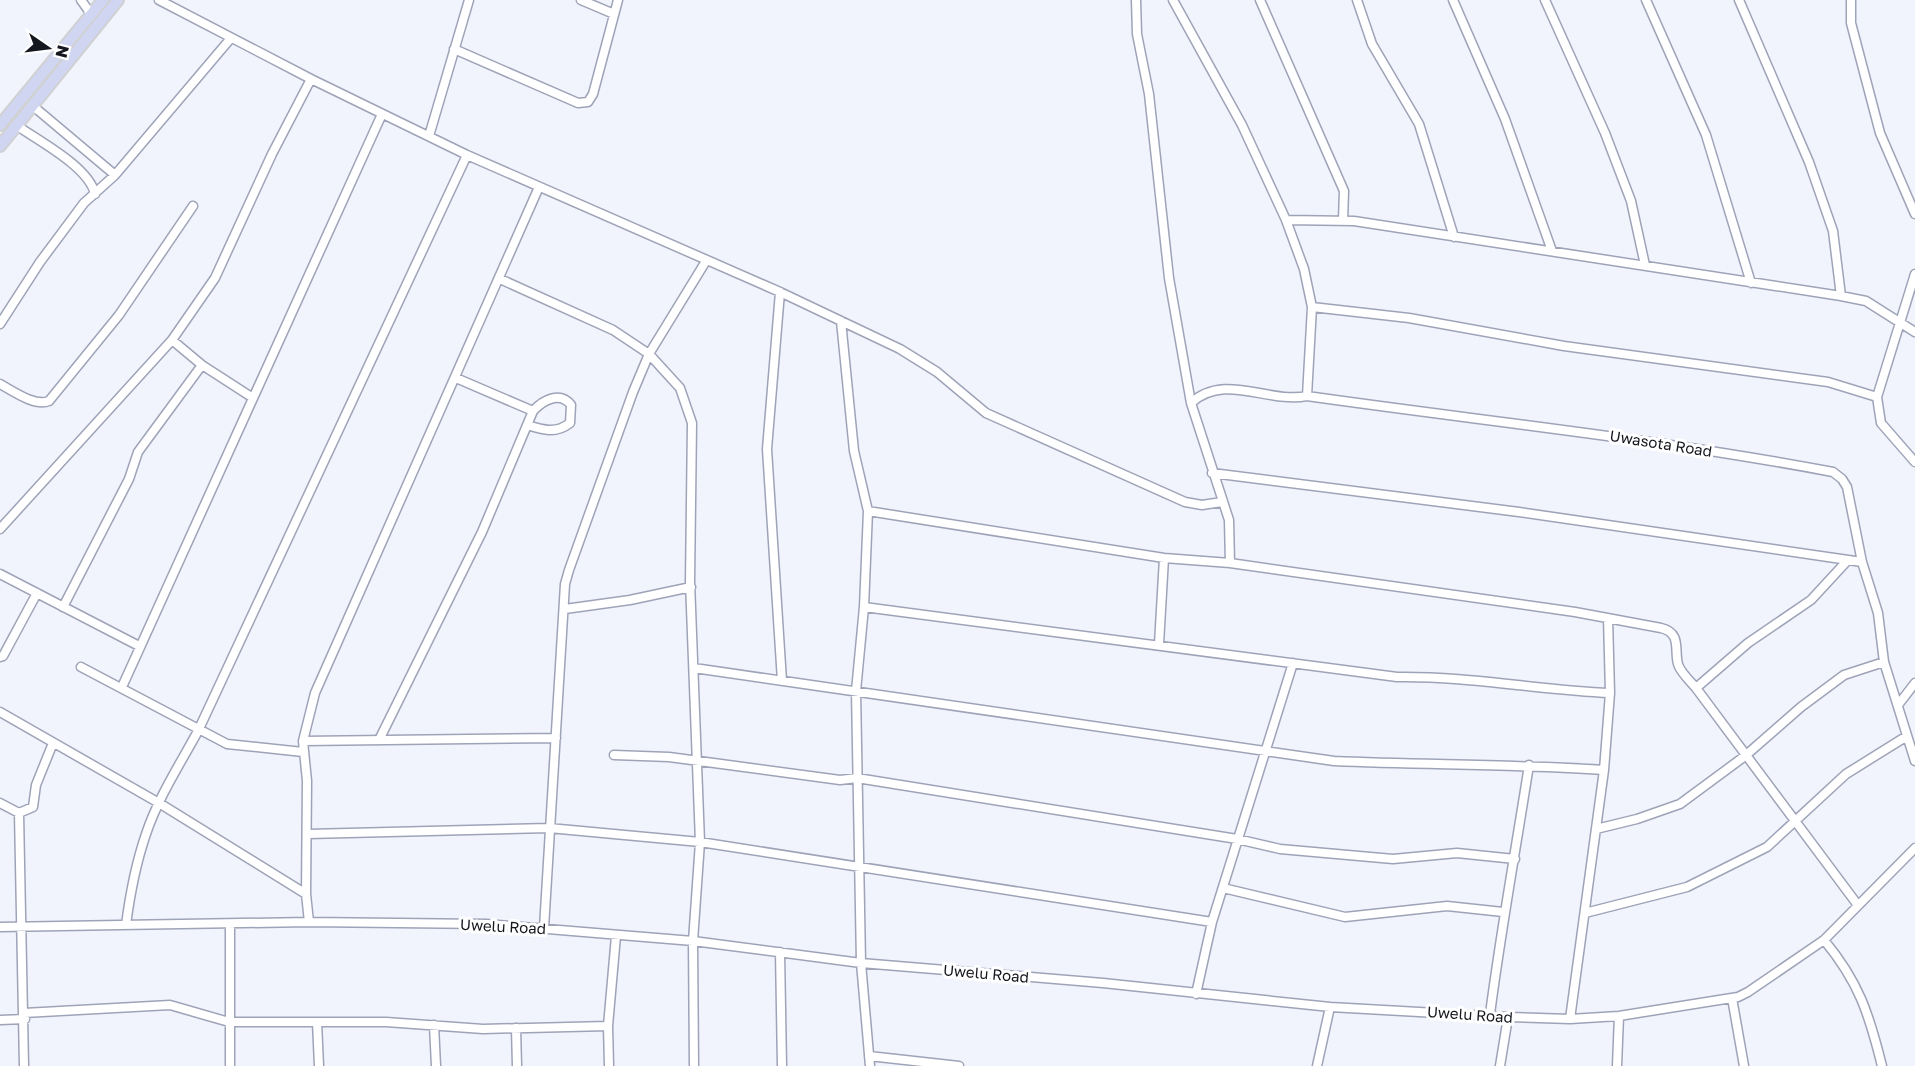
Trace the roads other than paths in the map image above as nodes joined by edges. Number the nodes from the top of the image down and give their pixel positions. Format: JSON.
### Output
{"nodes":[{"id":1,"x":81,"y":0,"type":"edge"},
{"id":2,"x":103,"y":0,"type":"edge"},
{"id":3,"x":118,"y":0,"type":"edge"},
{"id":4,"x":159,"y":0,"type":"edge"},
{"id":5,"x":469,"y":0,"type":"edge"},
{"id":6,"x":581,"y":0,"type":"edge"},
{"id":7,"x":618,"y":0,"type":"edge"},
{"id":8,"x":1136,"y":0,"type":"edge"},
{"id":9,"x":1173,"y":0,"type":"edge"},
{"id":10,"x":1260,"y":0,"type":"edge"},
{"id":11,"x":1357,"y":0,"type":"edge"},
{"id":12,"x":1453,"y":0,"type":"edge"},
{"id":13,"x":1545,"y":0,"type":"edge"},
{"id":14,"x":1646,"y":0,"type":"edge"},
{"id":15,"x":1739,"y":0,"type":"edge"},
{"id":16,"x":1851,"y":0,"type":"edge"},
{"id":17,"x":91,"y":14,"type":"junction"},
{"id":18,"x":614,"y":14,"type":"junction"},
{"id":19,"x":231,"y":38,"type":"junction"},
{"id":20,"x":454,"y":49,"type":"junction"},
{"id":21,"x":311,"y":79,"type":"junction"},
{"id":22,"x":33,"y":106,"type":"junction"},
{"id":23,"x":381,"y":114,"type":"junction"},
{"id":24,"x":0,"y":125,"type":"edge"},
{"id":25,"x":16,"y":125,"type":"junction"},
{"id":26,"x":429,"y":136,"type":"junction"},
{"id":27,"x":0,"y":146,"type":"edge"},
{"id":28,"x":467,"y":155,"type":"junction"},
{"id":29,"x":115,"y":175,"type":"junction"},
{"id":30,"x":539,"y":187,"type":"junction"},
{"id":31,"x":95,"y":194,"type":"junction"},
{"id":32,"x":193,"y":206,"type":"dead end"},
{"id":33,"x":1915,"y":214,"type":"edge"},
{"id":34,"x":1286,"y":220,"type":"junction"},
{"id":35,"x":1343,"y":221,"type":"junction"},
{"id":36,"x":1454,"y":237,"type":"junction"},
{"id":37,"x":1552,"y":251,"type":"junction"},
{"id":38,"x":706,"y":261,"type":"junction"},
{"id":39,"x":1646,"y":265,"type":"junction"},
{"id":40,"x":1915,"y":274,"type":"edge"},
{"id":41,"x":500,"y":279,"type":"junction"},
{"id":42,"x":1751,"y":283,"type":"junction"},
{"id":43,"x":780,"y":292,"type":"junction"},
{"id":44,"x":1841,"y":296,"type":"junction"},
{"id":45,"x":1312,"y":307,"type":"junction"},
{"id":46,"x":841,"y":321,"type":"junction"},
{"id":47,"x":1901,"y":321,"type":"junction"},
{"id":48,"x":0,"y":324,"type":"edge"},
{"id":49,"x":1915,"y":332,"type":"edge"},
{"id":50,"x":172,"y":340,"type":"junction"},
{"id":51,"x":650,"y":354,"type":"junction"},
{"id":52,"x":202,"y":365,"type":"junction"},
{"id":53,"x":456,"y":378,"type":"junction"},
{"id":54,"x":0,"y":384,"type":"edge"},
{"id":55,"x":1307,"y":396,"type":"junction"},
{"id":56,"x":1877,"y":397,"type":"junction"},
{"id":57,"x":253,"y":398,"type":"junction"},
{"id":58,"x":1191,"y":403,"type":"junction"},
{"id":59,"x":533,"y":411,"type":"junction"},
{"id":60,"x":527,"y":425,"type":"junction"},
{"id":61,"x":1915,"y":462,"type":"edge"},
{"id":62,"x":1212,"y":473,"type":"junction"},
{"id":63,"x":1222,"y":502,"type":"junction"},
{"id":64,"x":868,"y":511,"type":"junction"},
{"id":65,"x":0,"y":529,"type":"edge"},
{"id":66,"x":1164,"y":558,"type":"junction"},
{"id":67,"x":1847,"y":561,"type":"junction"},
{"id":68,"x":1862,"y":562,"type":"junction"},
{"id":69,"x":1230,"y":563,"type":"junction"},
{"id":70,"x":0,"y":574,"type":"edge"},
{"id":71,"x":691,"y":586,"type":"junction"},
{"id":72,"x":37,"y":593,"type":"junction"},
{"id":73,"x":63,"y":607,"type":"junction"},
{"id":74,"x":864,"y":607,"type":"junction"},
{"id":75,"x":565,"y":609,"type":"junction"},
{"id":76,"x":1608,"y":618,"type":"junction"},
{"id":77,"x":1159,"y":644,"type":"junction"},
{"id":78,"x":139,"y":646,"type":"junction"},
{"id":79,"x":0,"y":657,"type":"edge"},
{"id":80,"x":1884,"y":662,"type":"junction"},
{"id":81,"x":1293,"y":663,"type":"junction"},
{"id":82,"x":81,"y":667,"type":"dead end"},
{"id":83,"x":694,"y":668,"type":"junction"},
{"id":84,"x":782,"y":681,"type":"junction"},
{"id":85,"x":1915,"y":683,"type":"edge"},
{"id":86,"x":122,"y":687,"type":"junction"},
{"id":87,"x":1696,"y":688,"type":"junction"},
{"id":88,"x":856,"y":691,"type":"junction"},
{"id":89,"x":1610,"y":693,"type":"junction"},
{"id":90,"x":1898,"y":705,"type":"junction"},
{"id":91,"x":0,"y":712,"type":"edge"},
{"id":92,"x":198,"y":731,"type":"junction"},
{"id":93,"x":1907,"y":736,"type":"junction"},
{"id":94,"x":556,"y":738,"type":"junction"},
{"id":95,"x":379,"y":740,"type":"junction"},
{"id":96,"x":303,"y":741,"type":"junction"},
{"id":97,"x":53,"y":743,"type":"junction"},
{"id":98,"x":1265,"y":750,"type":"junction"},
{"id":99,"x":303,"y":752,"type":"junction"},
{"id":100,"x":614,"y":755,"type":"dead end"},
{"id":101,"x":1745,"y":756,"type":"junction"},
{"id":102,"x":697,"y":761,"type":"junction"},
{"id":103,"x":1915,"y":761,"type":"edge"},
{"id":104,"x":1529,"y":765,"type":"junction"},
{"id":105,"x":1604,"y":770,"type":"junction"},
{"id":106,"x":857,"y":778,"type":"junction"},
{"id":107,"x":0,"y":803,"type":"edge"},
{"id":108,"x":159,"y":803,"type":"junction"},
{"id":109,"x":18,"y":813,"type":"junction"},
{"id":110,"x":1796,"y":819,"type":"junction"},
{"id":111,"x":549,"y":828,"type":"junction"},
{"id":112,"x":1596,"y":829,"type":"junction"},
{"id":113,"x":308,"y":834,"type":"junction"},
{"id":114,"x":1237,"y":839,"type":"junction"},
{"id":115,"x":700,"y":842,"type":"junction"},
{"id":116,"x":1915,"y":848,"type":"edge"},
{"id":117,"x":1515,"y":859,"type":"junction"},
{"id":118,"x":858,"y":867,"type":"junction"},
{"id":119,"x":1223,"y":888,"type":"junction"},
{"id":120,"x":306,"y":894,"type":"junction"},
{"id":121,"x":1857,"y":904,"type":"junction"},
{"id":122,"x":1503,"y":912,"type":"junction"},
{"id":123,"x":1585,"y":914,"type":"junction"},
{"id":124,"x":309,"y":922,"type":"junction"},
{"id":125,"x":1212,"y":922,"type":"junction"},
{"id":126,"x":126,"y":924,"type":"junction"},
{"id":127,"x":230,"y":925,"type":"junction"},
{"id":128,"x":22,"y":926,"type":"junction"},
{"id":129,"x":0,"y":927,"type":"edge"},
{"id":130,"x":543,"y":928,"type":"junction"},
{"id":131,"x":616,"y":936,"type":"junction"},
{"id":132,"x":1824,"y":940,"type":"junction"},
{"id":133,"x":693,"y":941,"type":"junction"},
{"id":134,"x":780,"y":952,"type":"junction"},
{"id":135,"x":861,"y":963,"type":"junction"},
{"id":136,"x":1196,"y":994,"type":"junction"},
{"id":137,"x":1732,"y":998,"type":"junction"},
{"id":138,"x":1330,"y":1007,"type":"junction"},
{"id":139,"x":1490,"y":1014,"type":"junction"},
{"id":140,"x":24,"y":1016,"type":"junction"},
{"id":141,"x":1618,"y":1016,"type":"junction"},
{"id":142,"x":1508,"y":1017,"type":"junction"},
{"id":143,"x":1570,"y":1019,"type":"junction"},
{"id":144,"x":0,"y":1020,"type":"edge"},
{"id":145,"x":230,"y":1022,"type":"junction"},
{"id":146,"x":317,"y":1022,"type":"junction"},
{"id":147,"x":434,"y":1025,"type":"junction"},
{"id":148,"x":608,"y":1026,"type":"junction"},
{"id":149,"x":516,"y":1028,"type":"junction"},
{"id":150,"x":869,"y":1056,"type":"junction"},
{"id":151,"x":24,"y":1066,"type":"edge"},
{"id":152,"x":230,"y":1066,"type":"edge"},
{"id":153,"x":319,"y":1066,"type":"edge"},
{"id":154,"x":436,"y":1066,"type":"edge"},
{"id":155,"x":517,"y":1066,"type":"edge"},
{"id":156,"x":609,"y":1066,"type":"edge"},
{"id":157,"x":694,"y":1066,"type":"edge"},
{"id":158,"x":782,"y":1066,"type":"edge"},
{"id":159,"x":870,"y":1066,"type":"edge"},
{"id":160,"x":959,"y":1066,"type":"edge"},
{"id":161,"x":1317,"y":1066,"type":"edge"},
{"id":162,"x":1500,"y":1066,"type":"edge"},
{"id":163,"x":1617,"y":1066,"type":"edge"},
{"id":164,"x":1744,"y":1066,"type":"edge"},
{"id":165,"x":1882,"y":1066,"type":"edge"}],
"edges":[{"from":1,"to":17,"type":"street"},
{"from":2,"to":17,"type":"main road"},
{"from":3,"to":22,"type":"main road"},
{"from":4,"to":19,"type":"street"},
{"from":5,"to":20,"type":"street"},
{"from":6,"to":18,"type":"street"},
{"from":7,"to":18,"type":"street"},
{"from":8,"to":58,"type":"street"},
{"from":9,"to":34,"type":"street"},
{"from":10,"to":35,"type":"street"},
{"from":11,"to":36,"type":"street"},
{"from":12,"to":37,"type":"street"},
{"from":13,"to":39,"type":"street"},
{"from":14,"to":42,"type":"street"},
{"from":15,"to":44,"type":"street"},
{"from":16,"to":33,"type":"street"},
{"from":17,"to":24,"type":"main road"},
{"from":18,"to":20,"type":"street"},
{"from":19,"to":21,"type":"street"},
{"from":19,"to":29,"type":"street"},
{"from":20,"to":26,"type":"street"},
{"from":21,"to":23,"type":"street"},
{"from":21,"to":50,"type":"street"},
{"from":22,"to":25,"type":"main road"},
{"from":22,"to":29,"type":"street"},
{"from":23,"to":26,"type":"street"},
{"from":23,"to":57,"type":"street"},
{"from":25,"to":27,"type":"main road"},
{"from":25,"to":31,"type":"street"},
{"from":26,"to":28,"type":"street"},
{"from":28,"to":30,"type":"street"},
{"from":28,"to":92,"type":"street"},
{"from":29,"to":31,"type":"street"},
{"from":30,"to":38,"type":"street"},
{"from":30,"to":41,"type":"street"},
{"from":31,"to":48,"type":"street"},
{"from":32,"to":54,"type":"street"},
{"from":34,"to":35,"type":"street"},
{"from":34,"to":45,"type":"street"},
{"from":35,"to":36,"type":"street"},
{"from":36,"to":37,"type":"street"},
{"from":37,"to":39,"type":"street"},
{"from":38,"to":43,"type":"street"},
{"from":38,"to":51,"type":"street"},
{"from":39,"to":42,"type":"street"},
{"from":40,"to":47,"type":"street"},
{"from":41,"to":51,"type":"street"},
{"from":41,"to":53,"type":"street"},
{"from":42,"to":44,"type":"street"},
{"from":43,"to":46,"type":"street"},
{"from":43,"to":84,"type":"street"},
{"from":44,"to":47,"type":"street"},
{"from":45,"to":55,"type":"street"},
{"from":45,"to":56,"type":"street"},
{"from":46,"to":63,"type":"street"},
{"from":46,"to":64,"type":"street"},
{"from":47,"to":49,"type":"street"},
{"from":47,"to":56,"type":"street"},
{"from":50,"to":52,"type":"street"},
{"from":50,"to":65,"type":"street"},
{"from":51,"to":71,"type":"street"},
{"from":51,"to":75,"type":"street"},
{"from":52,"to":57,"type":"street"},
{"from":52,"to":73,"type":"street"},
{"from":53,"to":59,"type":"street"},
{"from":53,"to":96,"type":"street"},
{"from":55,"to":58,"type":"street","name":"Uwasota Road"},
{"from":55,"to":68,"type":"street","name":"Uwasota Road"},
{"from":56,"to":61,"type":"street"},
{"from":57,"to":78,"type":"street"},
{"from":58,"to":62,"type":"street"},
{"from":59,"to":60,"type":"street"},
{"from":59,"to":60,"type":"street"},
{"from":60,"to":95,"type":"street"},
{"from":62,"to":63,"type":"street"},
{"from":62,"to":67,"type":"street"},
{"from":63,"to":69,"type":"street"},
{"from":64,"to":66,"type":"street"},
{"from":64,"to":74,"type":"street"},
{"from":66,"to":69,"type":"street"},
{"from":66,"to":77,"type":"street"},
{"from":67,"to":68,"type":"street"},
{"from":67,"to":87,"type":"street"},
{"from":68,"to":80,"type":"street","name":"Uwasota Road"},
{"from":69,"to":76,"type":"street"},
{"from":70,"to":72,"type":"street"},
{"from":71,"to":75,"type":"street"},
{"from":71,"to":83,"type":"street"},
{"from":72,"to":73,"type":"street"},
{"from":72,"to":79,"type":"street"},
{"from":73,"to":78,"type":"street"},
{"from":74,"to":77,"type":"street"},
{"from":74,"to":88,"type":"street"},
{"from":75,"to":94,"type":"street"},
{"from":76,"to":87,"type":"street"},
{"from":76,"to":89,"type":"street"},
{"from":77,"to":81,"type":"street"},
{"from":78,"to":86,"type":"street"},
{"from":80,"to":90,"type":"street","name":"Uwasota Road"},
{"from":80,"to":101,"type":"street"},
{"from":81,"to":89,"type":"street"},
{"from":81,"to":98,"type":"street"},
{"from":82,"to":86,"type":"street"},
{"from":83,"to":84,"type":"street"},
{"from":83,"to":102,"type":"street"},
{"from":84,"to":88,"type":"street"},
{"from":85,"to":90,"type":"street"},
{"from":86,"to":92,"type":"street"},
{"from":87,"to":101,"type":"street"},
{"from":88,"to":98,"type":"street"},
{"from":88,"to":106,"type":"street"},
{"from":89,"to":105,"type":"street"},
{"from":90,"to":93,"type":"street","name":"Uwasota Road"},
{"from":91,"to":97,"type":"street"},
{"from":92,"to":99,"type":"street"},
{"from":92,"to":108,"type":"street"},
{"from":93,"to":103,"type":"street","name":"Uwasota Road"},
{"from":93,"to":110,"type":"street"},
{"from":94,"to":95,"type":"street"},
{"from":94,"to":111,"type":"street"},
{"from":95,"to":96,"type":"street"},
{"from":96,"to":99,"type":"street"},
{"from":97,"to":108,"type":"street"},
{"from":97,"to":109,"type":"street"},
{"from":98,"to":104,"type":"street"},
{"from":98,"to":114,"type":"street"},
{"from":99,"to":113,"type":"street"},
{"from":100,"to":102,"type":"street"},
{"from":101,"to":110,"type":"street"},
{"from":101,"to":112,"type":"street"},
{"from":102,"to":106,"type":"street"},
{"from":102,"to":115,"type":"street"},
{"from":104,"to":105,"type":"street"},
{"from":104,"to":117,"type":"street"},
{"from":105,"to":112,"type":"street"},
{"from":106,"to":114,"type":"street"},
{"from":106,"to":118,"type":"street"},
{"from":107,"to":109,"type":"street"},
{"from":108,"to":120,"type":"street"},
{"from":108,"to":126,"type":"street"},
{"from":109,"to":128,"type":"street"},
{"from":110,"to":121,"type":"street"},
{"from":110,"to":123,"type":"street"},
{"from":111,"to":113,"type":"street"},
{"from":111,"to":115,"type":"street"},
{"from":111,"to":130,"type":"street"},
{"from":112,"to":123,"type":"street"},
{"from":113,"to":120,"type":"street"},
{"from":114,"to":117,"type":"street"},
{"from":114,"to":119,"type":"street"},
{"from":115,"to":118,"type":"street"},
{"from":115,"to":133,"type":"street"},
{"from":116,"to":121,"type":"street","name":"Uwelu Road"},
{"from":117,"to":122,"type":"street"},
{"from":118,"to":125,"type":"street"},
{"from":118,"to":135,"type":"street"},
{"from":119,"to":122,"type":"street"},
{"from":119,"to":125,"type":"street"},
{"from":120,"to":124,"type":"street"},
{"from":121,"to":132,"type":"street","name":"Uwelu Road"},
{"from":122,"to":139,"type":"street"},
{"from":123,"to":143,"type":"street"},
{"from":124,"to":127,"type":"street","name":"Uwelu Road"},
{"from":124,"to":130,"type":"street","name":"Uwelu Road"},
{"from":125,"to":136,"type":"street"},
{"from":126,"to":127,"type":"street","name":"Uwelu Road"},
{"from":126,"to":128,"type":"street","name":"Uwelu Road"},
{"from":127,"to":145,"type":"street"},
{"from":128,"to":129,"type":"street","name":"Uwelu Road"},
{"from":128,"to":140,"type":"street"},
{"from":130,"to":131,"type":"street","name":"Uwelu Road"},
{"from":131,"to":133,"type":"street","name":"Uwelu Road"},
{"from":131,"to":148,"type":"street"},
{"from":132,"to":137,"type":"street","name":"Uwelu Road"},
{"from":132,"to":165,"type":"street"},
{"from":133,"to":134,"type":"street","name":"Uwelu Road"},
{"from":133,"to":157,"type":"street"},
{"from":134,"to":135,"type":"street","name":"Uwelu Road"},
{"from":134,"to":158,"type":"street"},
{"from":135,"to":136,"type":"street","name":"Uwelu Road"},
{"from":135,"to":150,"type":"street"},
{"from":136,"to":138,"type":"street","name":"Uwelu Road"},
{"from":137,"to":141,"type":"street","name":"Uwelu Road"},
{"from":137,"to":164,"type":"street"},
{"from":138,"to":139,"type":"street","name":"Uwelu Road"},
{"from":138,"to":161,"type":"street"},
{"from":139,"to":142,"type":"street","name":"Uwelu Road"},
{"from":140,"to":144,"type":"street"},
{"from":140,"to":145,"type":"street"},
{"from":140,"to":151,"type":"street"},
{"from":141,"to":143,"type":"street","name":"Uwelu Road"},
{"from":141,"to":163,"type":"street"},
{"from":142,"to":143,"type":"street","name":"Uwelu Road"},
{"from":142,"to":162,"type":"street"},
{"from":145,"to":146,"type":"street"},
{"from":145,"to":152,"type":"street"},
{"from":146,"to":147,"type":"street"},
{"from":146,"to":153,"type":"street"},
{"from":147,"to":149,"type":"street"},
{"from":147,"to":154,"type":"street"},
{"from":148,"to":149,"type":"street"},
{"from":148,"to":156,"type":"street"},
{"from":149,"to":155,"type":"street"},
{"from":150,"to":159,"type":"street"},
{"from":150,"to":160,"type":"street"}]}
